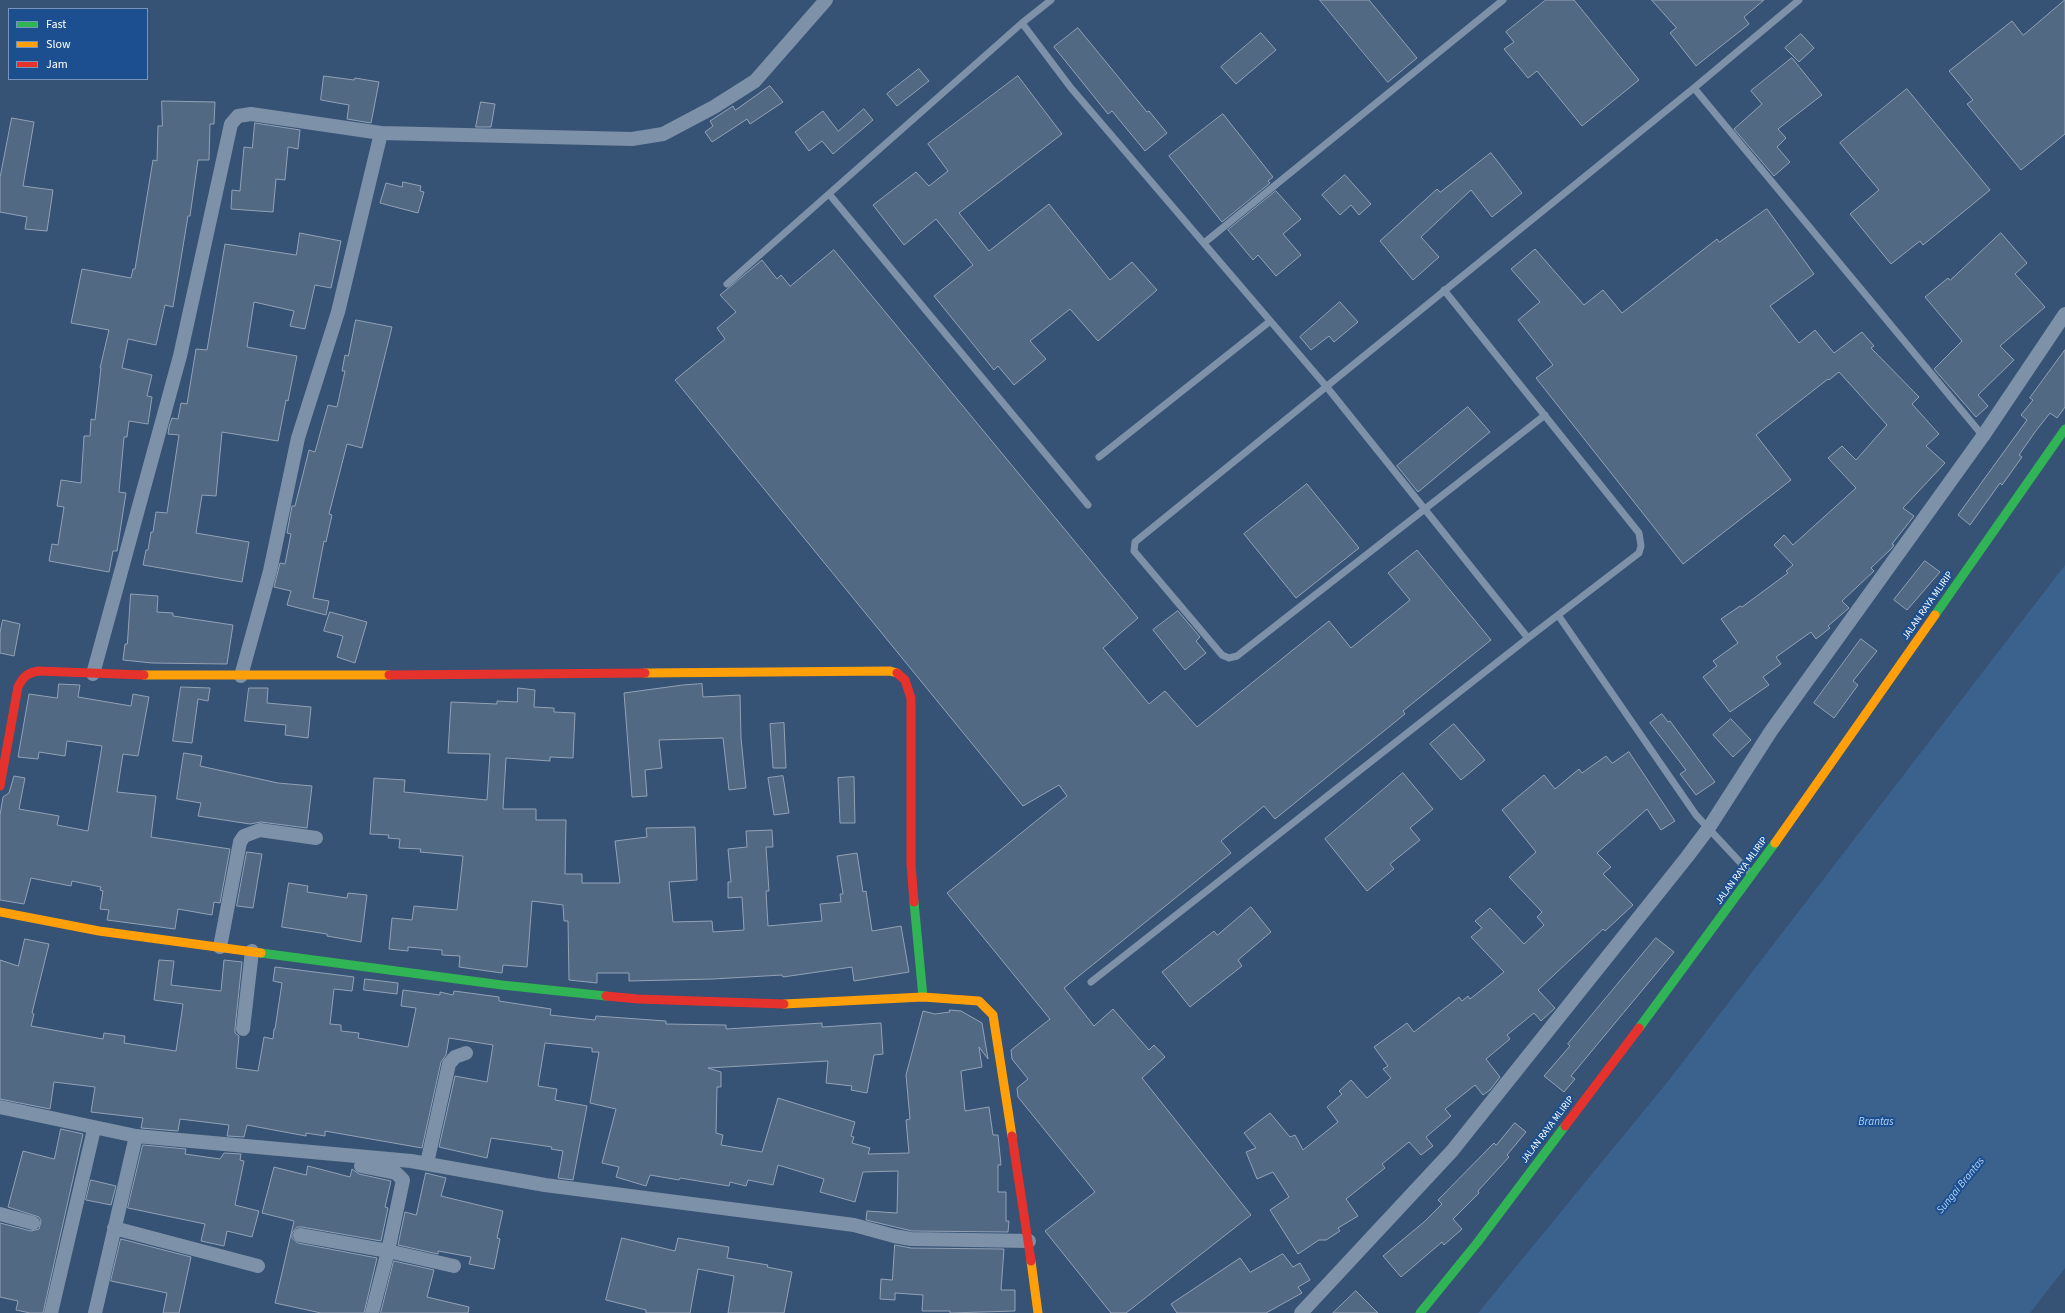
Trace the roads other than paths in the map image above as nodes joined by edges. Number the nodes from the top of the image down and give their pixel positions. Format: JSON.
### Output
{"nodes":[{"id":1,"x":826,"y":0,"type":"edge"},
{"id":2,"x":1051,"y":0,"type":"edge"},
{"id":3,"x":1503,"y":0,"type":"edge"},
{"id":4,"x":1799,"y":0,"type":"edge"},
{"id":5,"x":1022,"y":23,"type":"junction"},
{"id":6,"x":1694,"y":88,"type":"junction"},
{"id":7,"x":382,"y":133,"type":"junction"},
{"id":8,"x":829,"y":194,"type":"junction"},
{"id":9,"x":1204,"y":243,"type":"junction"},
{"id":10,"x":727,"y":284,"type":"dead end"},
{"id":11,"x":1444,"y":290,"type":"junction"},
{"id":12,"x":2065,"y":314,"type":"edge"},
{"id":13,"x":1269,"y":322,"type":"junction"},
{"id":14,"x":1326,"y":386,"type":"junction"},
{"id":15,"x":1545,"y":415,"type":"junction"},
{"id":16,"x":2065,"y":429,"type":"edge"},
{"id":17,"x":1983,"y":436,"type":"junction"},
{"id":18,"x":1099,"y":457,"type":"dead end"},
{"id":19,"x":1088,"y":505,"type":"dead end"},
{"id":20,"x":1424,"y":511,"type":"junction"},
{"id":21,"x":1558,"y":615,"type":"junction"},
{"id":22,"x":1528,"y":638,"type":"junction"},
{"id":23,"x":93,"y":674,"type":"junction"},
{"id":24,"x":241,"y":676,"type":"junction"},
{"id":25,"x":0,"y":786,"type":"edge"},
{"id":26,"x":1708,"y":829,"type":"junction"},
{"id":27,"x":316,"y":838,"type":"dead end"},
{"id":28,"x":1753,"y":875,"type":"junction"},
{"id":29,"x":0,"y":912,"type":"edge"},
{"id":30,"x":220,"y":947,"type":"junction"},
{"id":31,"x":252,"y":951,"type":"junction"},
{"id":32,"x":1091,"y":982,"type":"dead end"},
{"id":33,"x":923,"y":997,"type":"junction"},
{"id":34,"x":243,"y":1029,"type":"dead end"},
{"id":35,"x":466,"y":1053,"type":"dead end"},
{"id":36,"x":0,"y":1107,"type":"edge"},
{"id":37,"x":94,"y":1129,"type":"junction"},
{"id":38,"x":136,"y":1136,"type":"junction"},
{"id":39,"x":411,"y":1161,"type":"junction"},
{"id":40,"x":427,"y":1163,"type":"junction"},
{"id":41,"x":361,"y":1166,"type":"dead end"},
{"id":42,"x":389,"y":1172,"type":"junction"},
{"id":43,"x":0,"y":1214,"type":"edge"},
{"id":44,"x":33,"y":1223,"type":"dead end"},
{"id":45,"x":114,"y":1228,"type":"junction"},
{"id":46,"x":300,"y":1235,"type":"dead end"},
{"id":47,"x":1029,"y":1241,"type":"junction"},
{"id":48,"x":388,"y":1251,"type":"junction"},
{"id":49,"x":258,"y":1266,"type":"dead end"},
{"id":50,"x":454,"y":1266,"type":"dead end"},
{"id":51,"x":51,"y":1313,"type":"edge"},
{"id":52,"x":95,"y":1313,"type":"edge"},
{"id":53,"x":372,"y":1313,"type":"edge"},
{"id":54,"x":1038,"y":1313,"type":"edge"},
{"id":55,"x":1301,"y":1313,"type":"edge"},
{"id":56,"x":1420,"y":1313,"type":"edge"}],
"edges":[{"from":1,"to":7,"type":"street"},
{"from":2,"to":5,"type":"lane"},
{"from":3,"to":9,"type":"lane"},
{"from":4,"to":6,"type":"lane"},
{"from":5,"to":8,"type":"lane"},
{"from":5,"to":9,"type":"lane"},
{"from":6,"to":11,"type":"lane"},
{"from":6,"to":17,"type":"lane"},
{"from":7,"to":23,"type":"street"},
{"from":7,"to":24,"type":"street"},
{"from":8,"to":10,"type":"lane"},
{"from":8,"to":19,"type":"lane"},
{"from":9,"to":13,"type":"lane"},
{"from":11,"to":14,"type":"lane"},
{"from":11,"to":15,"type":"lane"},
{"from":12,"to":17,"type":"street"},
{"from":13,"to":14,"type":"lane"},
{"from":13,"to":18,"type":"lane"},
{"from":14,"to":20,"type":"lane"},
{"from":14,"to":20,"type":"lane"},
{"from":15,"to":20,"type":"lane"},
{"from":15,"to":21,"type":"lane"},
{"from":16,"to":28,"type":"street","name":"JALAN RAYA MLIRIP"},
{"from":17,"to":26,"type":"street"},
{"from":20,"to":22,"type":"lane"},
{"from":21,"to":22,"type":"lane"},
{"from":21,"to":26,"type":"lane"},
{"from":22,"to":32,"type":"lane"},
{"from":23,"to":24,"type":"street"},
{"from":23,"to":25,"type":"street"},
{"from":24,"to":33,"type":"street"},
{"from":26,"to":28,"type":"lane"},
{"from":26,"to":55,"type":"street"},
{"from":27,"to":30,"type":"street"},
{"from":28,"to":56,"type":"street","name":"JALAN RAYA MLIRIP"},
{"from":29,"to":30,"type":"street"},
{"from":30,"to":31,"type":"street"},
{"from":31,"to":33,"type":"street"},
{"from":31,"to":34,"type":"street"},
{"from":33,"to":47,"type":"street"},
{"from":35,"to":40,"type":"street"},
{"from":36,"to":37,"type":"street"},
{"from":37,"to":38,"type":"street"},
{"from":37,"to":51,"type":"street"},
{"from":38,"to":39,"type":"street"},
{"from":38,"to":45,"type":"street"},
{"from":39,"to":40,"type":"street"},
{"from":39,"to":42,"type":"street"},
{"from":40,"to":47,"type":"street"},
{"from":41,"to":42,"type":"street"},
{"from":42,"to":48,"type":"street"},
{"from":43,"to":44,"type":"street"},
{"from":45,"to":49,"type":"street"},
{"from":45,"to":52,"type":"street"},
{"from":46,"to":48,"type":"street"},
{"from":47,"to":54,"type":"street"},
{"from":48,"to":50,"type":"street"},
{"from":48,"to":53,"type":"street"}]}
